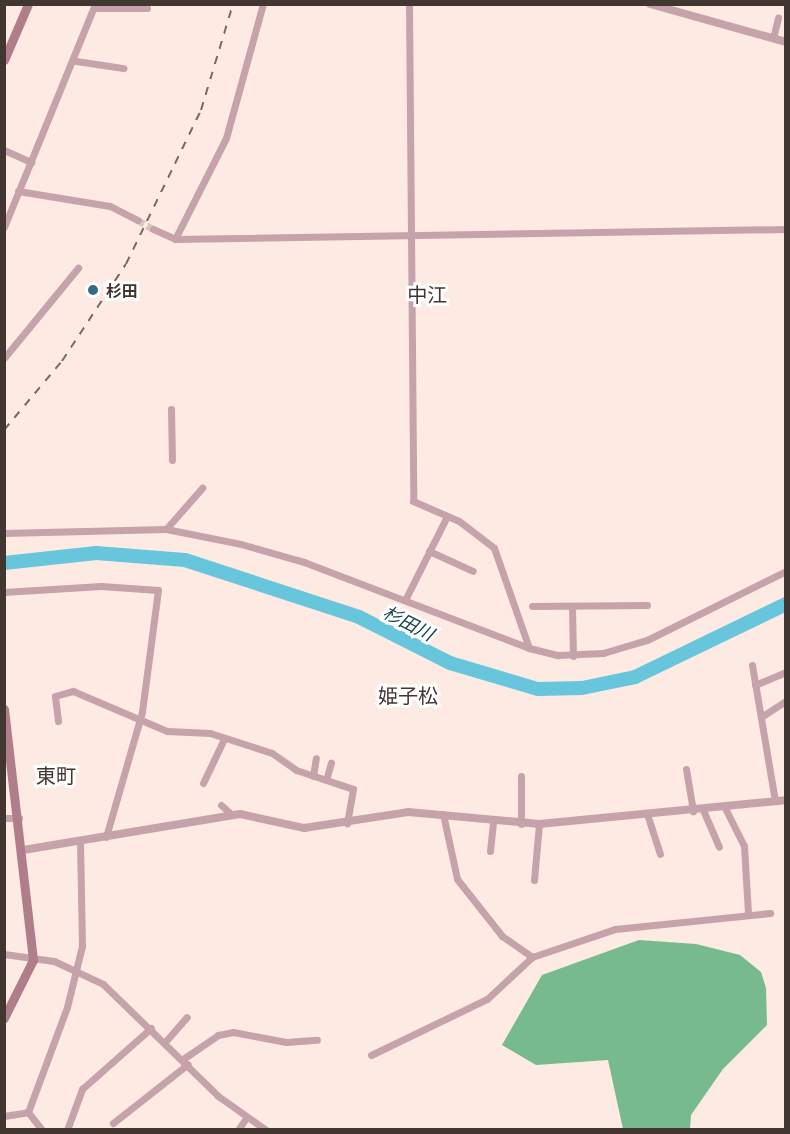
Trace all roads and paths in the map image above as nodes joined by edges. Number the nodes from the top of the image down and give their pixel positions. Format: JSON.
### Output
{"nodes":[{"id":1,"x":28,"y":4,"type":"edge"},
{"id":2,"x":263,"y":4,"type":"edge"},
{"id":3,"x":409,"y":4,"type":"edge"},
{"id":4,"x":650,"y":4,"type":"edge"},
{"id":5,"x":94,"y":6,"type":"edge"},
{"id":6,"x":147,"y":8,"type":"dead end"},
{"id":7,"x":778,"y":18,"type":"dead end"},
{"id":8,"x":773,"y":38,"type":"junction"},
{"id":9,"x":786,"y":42,"type":"edge"},
{"id":10,"x":4,"y":60,"type":"edge"},
{"id":11,"x":76,"y":61,"type":"junction"},
{"id":12,"x":123,"y":68,"type":"dead end"},
{"id":13,"x":4,"y":150,"type":"edge"},
{"id":14,"x":32,"y":162,"type":"junction"},
{"id":15,"x":18,"y":191,"type":"junction"},
{"id":16,"x":138,"y":220,"type":"tunnel mouth"},
{"id":17,"x":4,"y":227,"type":"edge"},
{"id":18,"x":153,"y":229,"type":"tunnel mouth"},
{"id":19,"x":786,"y":229,"type":"edge"},
{"id":20,"x":411,"y":234,"type":"junction"},
{"id":21,"x":175,"y":239,"type":"junction"},
{"id":22,"x":78,"y":268,"type":"dead end"},
{"id":23,"x":5,"y":356,"type":"edge"},
{"id":24,"x":171,"y":409,"type":"dead end"},
{"id":25,"x":172,"y":460,"type":"dead end"},
{"id":26,"x":202,"y":488,"type":"dead end"},
{"id":27,"x":447,"y":516,"type":"junction"},
{"id":28,"x":166,"y":529,"type":"junction"},
{"id":29,"x":4,"y":532,"type":"edge"},
{"id":30,"x":429,"y":551,"type":"junction"},
{"id":31,"x":473,"y":571,"type":"dead end"},
{"id":32,"x":786,"y":571,"type":"edge"},
{"id":33,"x":4,"y":592,"type":"edge"},
{"id":34,"x":405,"y":600,"type":"junction"},
{"id":35,"x":647,"y":604,"type":"dead end"},
{"id":36,"x":532,"y":606,"type":"dead end"},
{"id":37,"x":572,"y":606,"type":"junction"},
{"id":38,"x":529,"y":648,"type":"junction"},
{"id":39,"x":573,"y":656,"type":"junction"},
{"id":40,"x":752,"y":665,"type":"dead end"},
{"id":41,"x":786,"y":672,"type":"edge"},
{"id":42,"x":755,"y":685,"type":"junction"},
{"id":43,"x":786,"y":701,"type":"edge"},
{"id":44,"x":4,"y":710,"type":"edge"},
{"id":45,"x":761,"y":717,"type":"junction"},
{"id":46,"x":58,"y":721,"type":"dead end"},
{"id":47,"x":140,"y":721,"type":"junction"},
{"id":48,"x":224,"y":739,"type":"junction"},
{"id":49,"x":316,"y":758,"type":"dead end"},
{"id":50,"x":331,"y":763,"type":"dead end"},
{"id":51,"x":686,"y":769,"type":"dead end"},
{"id":52,"x":313,"y":776,"type":"junction"},
{"id":53,"x":521,"y":776,"type":"dead end"},
{"id":54,"x":326,"y":780,"type":"junction"},
{"id":55,"x":203,"y":783,"type":"dead end"},
{"id":56,"x":786,"y":800,"type":"edge"},
{"id":57,"x":775,"y":801,"type":"junction"},
{"id":58,"x":221,"y":805,"type":"dead end"},
{"id":59,"x":725,"y":808,"type":"junction"},
{"id":60,"x":704,"y":810,"type":"junction"},
{"id":61,"x":693,"y":811,"type":"junction"},
{"id":62,"x":231,"y":814,"type":"junction"},
{"id":63,"x":442,"y":814,"type":"junction"},
{"id":64,"x":647,"y":814,"type":"junction"},
{"id":65,"x":4,"y":818,"type":"edge"},
{"id":66,"x":19,"y":818,"type":"junction"},
{"id":67,"x":347,"y":823,"type":"junction"},
{"id":68,"x":493,"y":823,"type":"junction"},
{"id":69,"x":521,"y":824,"type":"junction"},
{"id":70,"x":539,"y":824,"type":"junction"},
{"id":71,"x":106,"y":837,"type":"junction"},
{"id":72,"x":80,"y":843,"type":"junction"},
{"id":73,"x":719,"y":847,"type":"dead end"},
{"id":74,"x":23,"y":850,"type":"junction"},
{"id":75,"x":490,"y":851,"type":"dead end"},
{"id":76,"x":660,"y":854,"type":"dead end"},
{"id":77,"x":534,"y":880,"type":"dead end"},
{"id":78,"x":748,"y":913,"type":"junction"},
{"id":79,"x":770,"y":914,"type":"dead end"},
{"id":80,"x":4,"y":954,"type":"edge"},
{"id":81,"x":532,"y":957,"type":"junction"},
{"id":82,"x":33,"y":960,"type":"junction"},
{"id":83,"x":77,"y":970,"type":"junction"},
{"id":84,"x":187,"y":1017,"type":"dead end"},
{"id":85,"x":4,"y":1018,"type":"edge"},
{"id":86,"x":151,"y":1029,"type":"junction"},
{"id":87,"x":317,"y":1040,"type":"dead end"},
{"id":88,"x":165,"y":1042,"type":"junction"},
{"id":89,"x":371,"y":1055,"type":"dead end"},
{"id":90,"x":186,"y":1061,"type":"junction"},
{"id":91,"x":28,"y":1112,"type":"junction"},
{"id":92,"x":4,"y":1116,"type":"edge"},
{"id":93,"x":246,"y":1118,"type":"junction"},
{"id":94,"x":113,"y":1123,"type":"dead end"},
{"id":95,"x":42,"y":1130,"type":"edge"},
{"id":96,"x":67,"y":1130,"type":"edge"},
{"id":97,"x":238,"y":1130,"type":"edge"},
{"id":98,"x":266,"y":1130,"type":"edge"}],
"edges":[{"from":1,"to":10,"type":"main road"},
{"from":2,"to":21,"type":"street"},
{"from":3,"to":20,"type":"street"},
{"from":4,"to":8,"type":"street"},
{"from":5,"to":6,"type":"street"},
{"from":5,"to":11,"type":"street"},
{"from":7,"to":8,"type":"street"},
{"from":8,"to":9,"type":"street"},
{"from":11,"to":12,"type":"street"},
{"from":11,"to":14,"type":"street"},
{"from":13,"to":14,"type":"street"},
{"from":14,"to":15,"type":"street"},
{"from":15,"to":16,"type":"street"},
{"from":15,"to":17,"type":"street"},
{"from":18,"to":21,"type":"street"},
{"from":19,"to":20,"type":"street"},
{"from":20,"to":21,"type":"street"},
{"from":20,"to":27,"type":"street"},
{"from":22,"to":23,"type":"street"},
{"from":24,"to":25,"type":"street"},
{"from":26,"to":28,"type":"street"},
{"from":27,"to":30,"type":"street"},
{"from":27,"to":38,"type":"street"},
{"from":28,"to":29,"type":"street"},
{"from":28,"to":34,"type":"street"},
{"from":30,"to":31,"type":"street"},
{"from":30,"to":34,"type":"street"},
{"from":32,"to":39,"type":"street"},
{"from":33,"to":47,"type":"street"},
{"from":34,"to":38,"type":"street"},
{"from":35,"to":37,"type":"street"},
{"from":36,"to":37,"type":"street"},
{"from":37,"to":39,"type":"street"},
{"from":38,"to":39,"type":"street"},
{"from":40,"to":42,"type":"street"},
{"from":41,"to":42,"type":"street"},
{"from":42,"to":45,"type":"street"},
{"from":43,"to":45,"type":"street"},
{"from":44,"to":66,"type":"main road"},
{"from":45,"to":57,"type":"street"},
{"from":46,"to":47,"type":"street"},
{"from":47,"to":48,"type":"street"},
{"from":47,"to":71,"type":"street"},
{"from":48,"to":52,"type":"street"},
{"from":48,"to":55,"type":"street"},
{"from":49,"to":52,"type":"street"},
{"from":50,"to":54,"type":"street"},
{"from":51,"to":61,"type":"street"},
{"from":52,"to":54,"type":"street"},
{"from":53,"to":69,"type":"street"},
{"from":54,"to":67,"type":"street"},
{"from":56,"to":57,"type":"street"},
{"from":57,"to":59,"type":"street"},
{"from":58,"to":62,"type":"street"},
{"from":59,"to":60,"type":"street"},
{"from":59,"to":78,"type":"street"},
{"from":60,"to":61,"type":"street"},
{"from":60,"to":73,"type":"street"},
{"from":61,"to":64,"type":"street"},
{"from":62,"to":67,"type":"street"},
{"from":62,"to":71,"type":"street"},
{"from":63,"to":67,"type":"street"},
{"from":63,"to":68,"type":"street"},
{"from":63,"to":81,"type":"street"},
{"from":64,"to":70,"type":"street"},
{"from":64,"to":76,"type":"street"},
{"from":65,"to":66,"type":"street"},
{"from":66,"to":74,"type":"main road"},
{"from":68,"to":69,"type":"street"},
{"from":68,"to":75,"type":"street"},
{"from":69,"to":70,"type":"street"},
{"from":70,"to":77,"type":"street"},
{"from":71,"to":72,"type":"street"},
{"from":72,"to":74,"type":"street"},
{"from":72,"to":83,"type":"street"},
{"from":74,"to":82,"type":"main road"},
{"from":78,"to":79,"type":"street"},
{"from":78,"to":81,"type":"street"},
{"from":80,"to":82,"type":"street"},
{"from":81,"to":89,"type":"street"},
{"from":82,"to":83,"type":"street"},
{"from":82,"to":85,"type":"main road"},
{"from":83,"to":86,"type":"street"},
{"from":83,"to":91,"type":"street"},
{"from":84,"to":88,"type":"street"},
{"from":86,"to":88,"type":"street"},
{"from":86,"to":96,"type":"street"},
{"from":87,"to":90,"type":"street"},
{"from":88,"to":90,"type":"street"},
{"from":90,"to":93,"type":"street"},
{"from":90,"to":94,"type":"street"},
{"from":91,"to":92,"type":"street"},
{"from":91,"to":95,"type":"street"},
{"from":93,"to":97,"type":"street"},
{"from":93,"to":98,"type":"street"}]}
